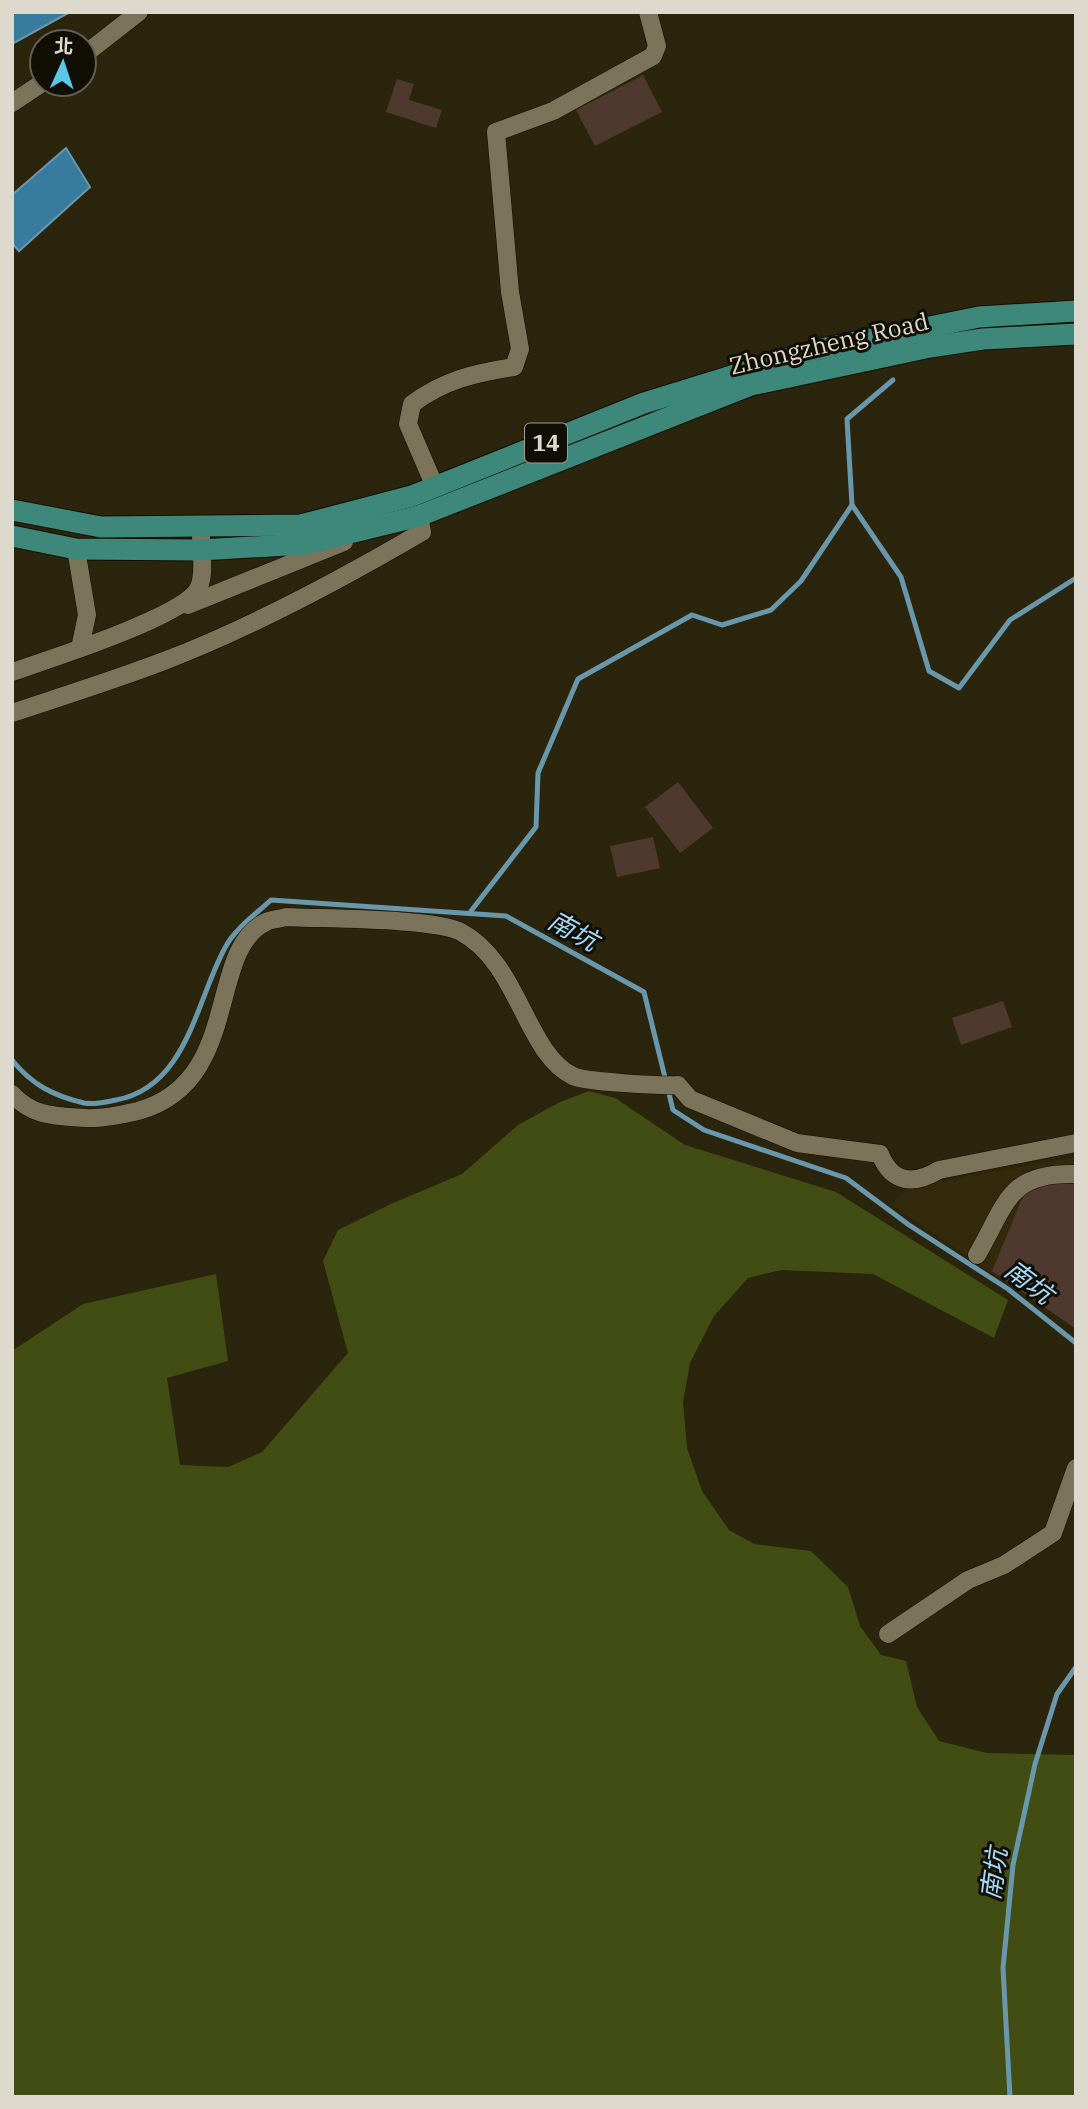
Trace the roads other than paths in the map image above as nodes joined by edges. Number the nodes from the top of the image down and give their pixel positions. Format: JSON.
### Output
{"nodes":[{"id":1,"x":139,"y":12,"type":"edge"},
{"id":2,"x":648,"y":12,"type":"edge"},
{"id":3,"x":98,"y":44,"type":"edge"},
{"id":4,"x":28,"y":92,"type":"edge"},
{"id":5,"x":12,"y":103,"type":"edge"},
{"id":6,"x":1076,"y":311,"type":"edge"},
{"id":7,"x":1076,"y":334,"type":"edge"},
{"id":8,"x":435,"y":487,"type":"junction"},
{"id":9,"x":12,"y":510,"type":"edge"},
{"id":10,"x":419,"y":516,"type":"junction"},
{"id":11,"x":380,"y":527,"type":"junction"},
{"id":12,"x":201,"y":528,"type":"junction"},
{"id":13,"x":12,"y":536,"type":"edge"},
{"id":14,"x":76,"y":549,"type":"junction"},
{"id":15,"x":200,"y":550,"type":"junction"},
{"id":16,"x":169,"y":613,"type":"junction"},
{"id":17,"x":80,"y":648,"type":"junction"},
{"id":18,"x":12,"y":672,"type":"edge"},
{"id":19,"x":12,"y":713,"type":"edge"},
{"id":20,"x":12,"y":1094,"type":"edge"},
{"id":21,"x":1076,"y":1143,"type":"edge"},
{"id":22,"x":1076,"y":1174,"type":"edge"},
{"id":23,"x":977,"y":1255,"type":"dead end"},
{"id":24,"x":1076,"y":1468,"type":"edge"},
{"id":25,"x":888,"y":1634,"type":"dead end"}],
"edges":[{"from":1,"to":3,"type":"street"},
{"from":2,"to":8,"type":"street"},
{"from":4,"to":5,"type":"street"},
{"from":6,"to":8,"type":"main road","name":"Zhongzheng Road","number":"14"},
{"from":7,"to":10,"type":"main road","name":"Zhongzheng Road","number":"14"},
{"from":8,"to":12,"type":"main road","name":"Zhongzheng Road","number":"14"},
{"from":9,"to":12,"type":"main road","name":"Zhongzheng Road","number":"14"},
{"from":10,"to":11,"type":"main road","name":"Zhongzheng Road","number":"14"},
{"from":10,"to":19,"type":"street"},
{"from":11,"to":15,"type":"main road","name":"Zhongzheng Road","number":"14"},
{"from":11,"to":16,"type":"street"},
{"from":12,"to":15,"type":"street"},
{"from":13,"to":14,"type":"main road","name":"Zhongzheng Road","number":"14"},
{"from":14,"to":15,"type":"main road","name":"Zhongzheng Road","number":"14"},
{"from":14,"to":17,"type":"street"},
{"from":15,"to":16,"type":"street"},
{"from":16,"to":17,"type":"street"},
{"from":17,"to":18,"type":"street"},
{"from":20,"to":21,"type":"street"},
{"from":22,"to":23,"type":"street"},
{"from":24,"to":25,"type":"street"}]}
